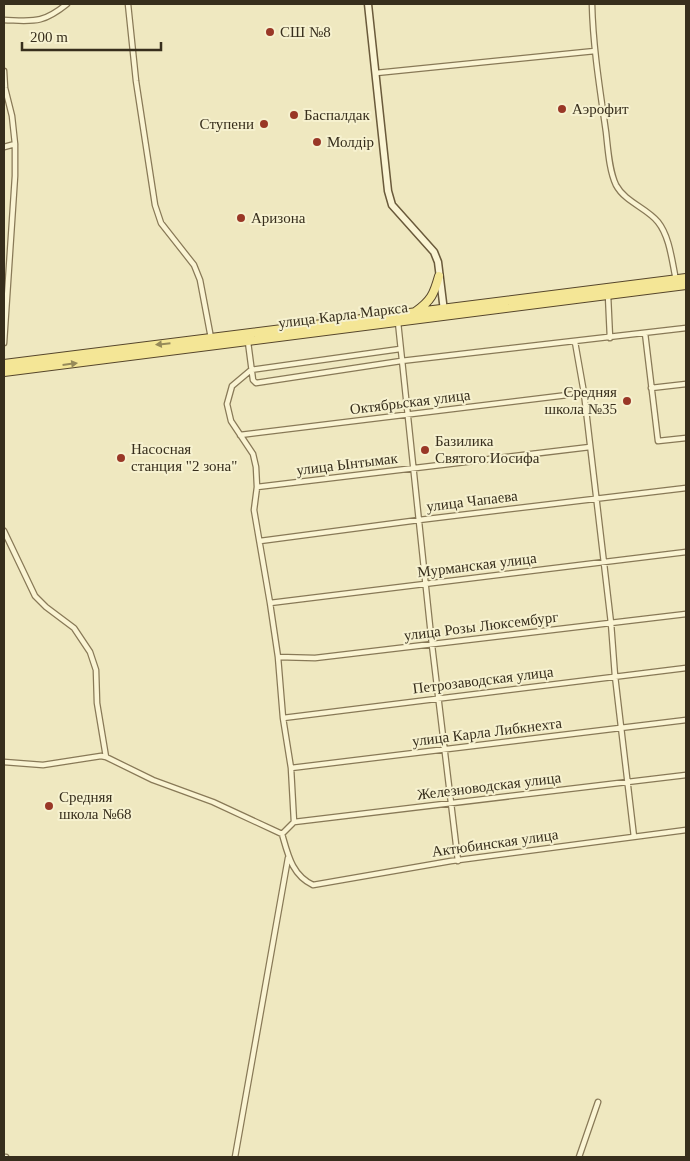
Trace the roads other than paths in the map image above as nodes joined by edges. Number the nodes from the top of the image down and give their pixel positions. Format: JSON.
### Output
{"nodes":[{"id":1,"x":66,"y":4,"type":"edge"},
{"id":2,"x":128,"y":4,"type":"edge"},
{"id":3,"x":368,"y":4,"type":"edge"},
{"id":4,"x":592,"y":4,"type":"edge"},
{"id":5,"x":4,"y":20,"type":"edge"},
{"id":6,"x":594,"y":51,"type":"junction"},
{"id":7,"x":4,"y":72,"type":"edge"},
{"id":8,"x":376,"y":74,"type":"junction"},
{"id":9,"x":5,"y":88,"type":"edge"},
{"id":10,"x":15,"y":144,"type":"junction"},
{"id":11,"x":4,"y":146,"type":"edge"},
{"id":12,"x":439,"y":276,"type":"junction"},
{"id":13,"x":686,"y":278,"type":"edge"},
{"id":14,"x":676,"y":283,"type":"junction"},
{"id":15,"x":686,"y":285,"type":"edge"},
{"id":16,"x":608,"y":295,"type":"junction"},
{"id":17,"x":414,"y":312,"type":"junction"},
{"id":18,"x":444,"y":312,"type":"junction"},
{"id":19,"x":398,"y":322,"type":"junction"},
{"id":20,"x":686,"y":328,"type":"edge"},
{"id":21,"x":645,"y":333,"type":"junction"},
{"id":22,"x":610,"y":338,"type":"junction"},
{"id":23,"x":248,"y":342,"type":"junction"},
{"id":24,"x":576,"y":342,"type":"junction"},
{"id":25,"x":4,"y":343,"type":"edge"},
{"id":26,"x":212,"y":343,"type":"junction"},
{"id":27,"x":400,"y":349,"type":"junction"},
{"id":28,"x":401,"y":361,"type":"junction"},
{"id":29,"x":4,"y":364,"type":"edge"},
{"id":30,"x":251,"y":370,"type":"junction"},
{"id":31,"x":4,"y":372,"type":"edge"},
{"id":32,"x":686,"y":384,"type":"edge"},
{"id":33,"x":651,"y":388,"type":"junction"},
{"id":34,"x":584,"y":393,"type":"junction"},
{"id":35,"x":407,"y":415,"type":"junction"},
{"id":36,"x":240,"y":435,"type":"junction"},
{"id":37,"x":686,"y":438,"type":"edge"},
{"id":38,"x":590,"y":446,"type":"junction"},
{"id":39,"x":413,"y":468,"type":"junction"},
{"id":40,"x":257,"y":488,"type":"junction"},
{"id":41,"x":686,"y":488,"type":"edge"},
{"id":42,"x":596,"y":499,"type":"junction"},
{"id":43,"x":419,"y":520,"type":"junction"},
{"id":44,"x":4,"y":530,"type":"edge"},
{"id":45,"x":260,"y":541,"type":"junction"},
{"id":46,"x":686,"y":552,"type":"edge"},
{"id":47,"x":603,"y":562,"type":"junction"},
{"id":48,"x":426,"y":584,"type":"junction"},
{"id":49,"x":270,"y":603,"type":"junction"},
{"id":50,"x":686,"y":614,"type":"edge"},
{"id":51,"x":611,"y":623,"type":"junction"},
{"id":52,"x":432,"y":645,"type":"junction"},
{"id":53,"x":278,"y":658,"type":"junction"},
{"id":54,"x":686,"y":668,"type":"edge"},
{"id":55,"x":616,"y":676,"type":"junction"},
{"id":56,"x":439,"y":698,"type":"junction"},
{"id":57,"x":283,"y":718,"type":"junction"},
{"id":58,"x":686,"y":720,"type":"edge"},
{"id":59,"x":621,"y":728,"type":"junction"},
{"id":60,"x":445,"y":750,"type":"junction"},
{"id":61,"x":106,"y":757,"type":"junction"},
{"id":62,"x":4,"y":762,"type":"edge"},
{"id":63,"x":290,"y":768,"type":"junction"},
{"id":64,"x":686,"y":775,"type":"edge"},
{"id":65,"x":627,"y":782,"type":"junction"},
{"id":66,"x":450,"y":802,"type":"junction"},
{"id":67,"x":294,"y":822,"type":"junction"},
{"id":68,"x":686,"y":830,"type":"edge"},
{"id":69,"x":282,"y":834,"type":"junction"},
{"id":70,"x":634,"y":837,"type":"junction"},
{"id":71,"x":288,"y":858,"type":"junction"},
{"id":72,"x":458,"y":861,"type":"junction"},
{"id":73,"x":598,"y":1102,"type":"dead end"},
{"id":74,"x":235,"y":1157,"type":"edge"},
{"id":75,"x":579,"y":1157,"type":"edge"}],
"edges":[{"from":1,"to":5,"type":"street"},
{"from":2,"to":26,"type":"street"},
{"from":3,"to":8,"type":"street"},
{"from":4,"to":6,"type":"street"},
{"from":6,"to":8,"type":"street"},
{"from":6,"to":14,"type":"street"},
{"from":7,"to":9,"type":"street"},
{"from":8,"to":12,"type":"street"},
{"from":9,"to":10,"type":"street"},
{"from":10,"to":11,"type":"street"},
{"from":10,"to":25,"type":"street"},
{"from":12,"to":17,"type":"main road"},
{"from":12,"to":18,"type":"street"},
{"from":13,"to":14,"type":"main road","name":"улица Карла Маркса"},
{"from":14,"to":15,"type":"main road","name":"улица Карла Маркса"},
{"from":14,"to":16,"type":"main road","name":"улица Карла Маркса"},
{"from":14,"to":18,"type":"main road","name":"улица Карла Маркса"},
{"from":16,"to":18,"type":"main road","name":"улица Карла Маркса"},
{"from":16,"to":22,"type":"street"},
{"from":17,"to":18,"type":"main road","name":"улица Карла Маркса"},
{"from":17,"to":26,"type":"main road","name":"улица Карла Маркса"},
{"from":18,"to":19,"type":"main road","name":"улица Карла Маркса"},
{"from":19,"to":23,"type":"main road","name":"улица Карла Маркса"},
{"from":19,"to":27,"type":"street"},
{"from":20,"to":21,"type":"street"},
{"from":21,"to":22,"type":"street"},
{"from":21,"to":33,"type":"street"},
{"from":22,"to":24,"type":"street"},
{"from":23,"to":26,"type":"main road","name":"улица Карла Маркса"},
{"from":23,"to":30,"type":"street"},
{"from":24,"to":28,"type":"street"},
{"from":24,"to":34,"type":"street"},
{"from":26,"to":29,"type":"main road","name":"улица Карла Маркса","one_way":true},
{"from":31,"to":26,"type":"main road","name":"улица Карла Маркса","one_way":true},
{"from":27,"to":28,"type":"street"},
{"from":27,"to":30,"type":"street"},
{"from":28,"to":30,"type":"street"},
{"from":28,"to":35,"type":"street"},
{"from":30,"to":36,"type":"street"},
{"from":32,"to":33,"type":"street"},
{"from":33,"to":37,"type":"street"},
{"from":34,"to":35,"type":"street","name":"Октябрьская улица"},
{"from":34,"to":38,"type":"street"},
{"from":35,"to":36,"type":"street","name":"Октябрьская улица"},
{"from":35,"to":39,"type":"street"},
{"from":36,"to":40,"type":"street"},
{"from":38,"to":39,"type":"street","name":"улица Ынтымак"},
{"from":38,"to":42,"type":"street"},
{"from":39,"to":40,"type":"street","name":"улица Ынтымак"},
{"from":39,"to":43,"type":"street"},
{"from":40,"to":45,"type":"street"},
{"from":41,"to":42,"type":"street","name":"улица Чапаева"},
{"from":42,"to":43,"type":"street","name":"улица Чапаева"},
{"from":42,"to":47,"type":"street"},
{"from":43,"to":45,"type":"street","name":"улица Чапаева"},
{"from":43,"to":48,"type":"street"},
{"from":44,"to":61,"type":"street"},
{"from":45,"to":49,"type":"street"},
{"from":46,"to":47,"type":"street","name":"Мурманская улица"},
{"from":47,"to":48,"type":"street","name":"Мурманская улица"},
{"from":47,"to":51,"type":"street"},
{"from":48,"to":49,"type":"street","name":"Мурманская улица"},
{"from":48,"to":52,"type":"street"},
{"from":49,"to":53,"type":"street"},
{"from":50,"to":51,"type":"street","name":"улица Розы Люксембург"},
{"from":51,"to":52,"type":"street","name":"улица Розы Люксембург"},
{"from":51,"to":55,"type":"street"},
{"from":52,"to":53,"type":"street","name":"улица Розы Люксембург"},
{"from":52,"to":56,"type":"street"},
{"from":53,"to":57,"type":"street"},
{"from":54,"to":55,"type":"street","name":"Петрозаводская улица"},
{"from":55,"to":56,"type":"street","name":"Петрозаводская улица"},
{"from":55,"to":59,"type":"street"},
{"from":56,"to":57,"type":"street","name":"Петрозаводская улица"},
{"from":56,"to":60,"type":"street"},
{"from":57,"to":63,"type":"street"},
{"from":58,"to":59,"type":"street","name":"улица Карла Либкнехта"},
{"from":59,"to":60,"type":"street","name":"улица Карла Либкнехта"},
{"from":59,"to":65,"type":"street"},
{"from":60,"to":63,"type":"street","name":"улица Карла Либкнехта"},
{"from":60,"to":66,"type":"street"},
{"from":61,"to":62,"type":"street"},
{"from":61,"to":69,"type":"street"},
{"from":63,"to":67,"type":"street"},
{"from":64,"to":65,"type":"street","name":"Железноводская улица"},
{"from":65,"to":66,"type":"street","name":"Железноводская улица"},
{"from":65,"to":70,"type":"street"},
{"from":66,"to":67,"type":"street","name":"Железноводская улица"},
{"from":66,"to":72,"type":"street"},
{"from":67,"to":69,"type":"street"},
{"from":68,"to":70,"type":"street","name":"Актюбинская улица"},
{"from":69,"to":71,"type":"street"},
{"from":70,"to":72,"type":"street","name":"Актюбинская улица"},
{"from":71,"to":72,"type":"street","name":"Актюбинская улица"},
{"from":71,"to":74,"type":"street"},
{"from":73,"to":75,"type":"street"}]}
